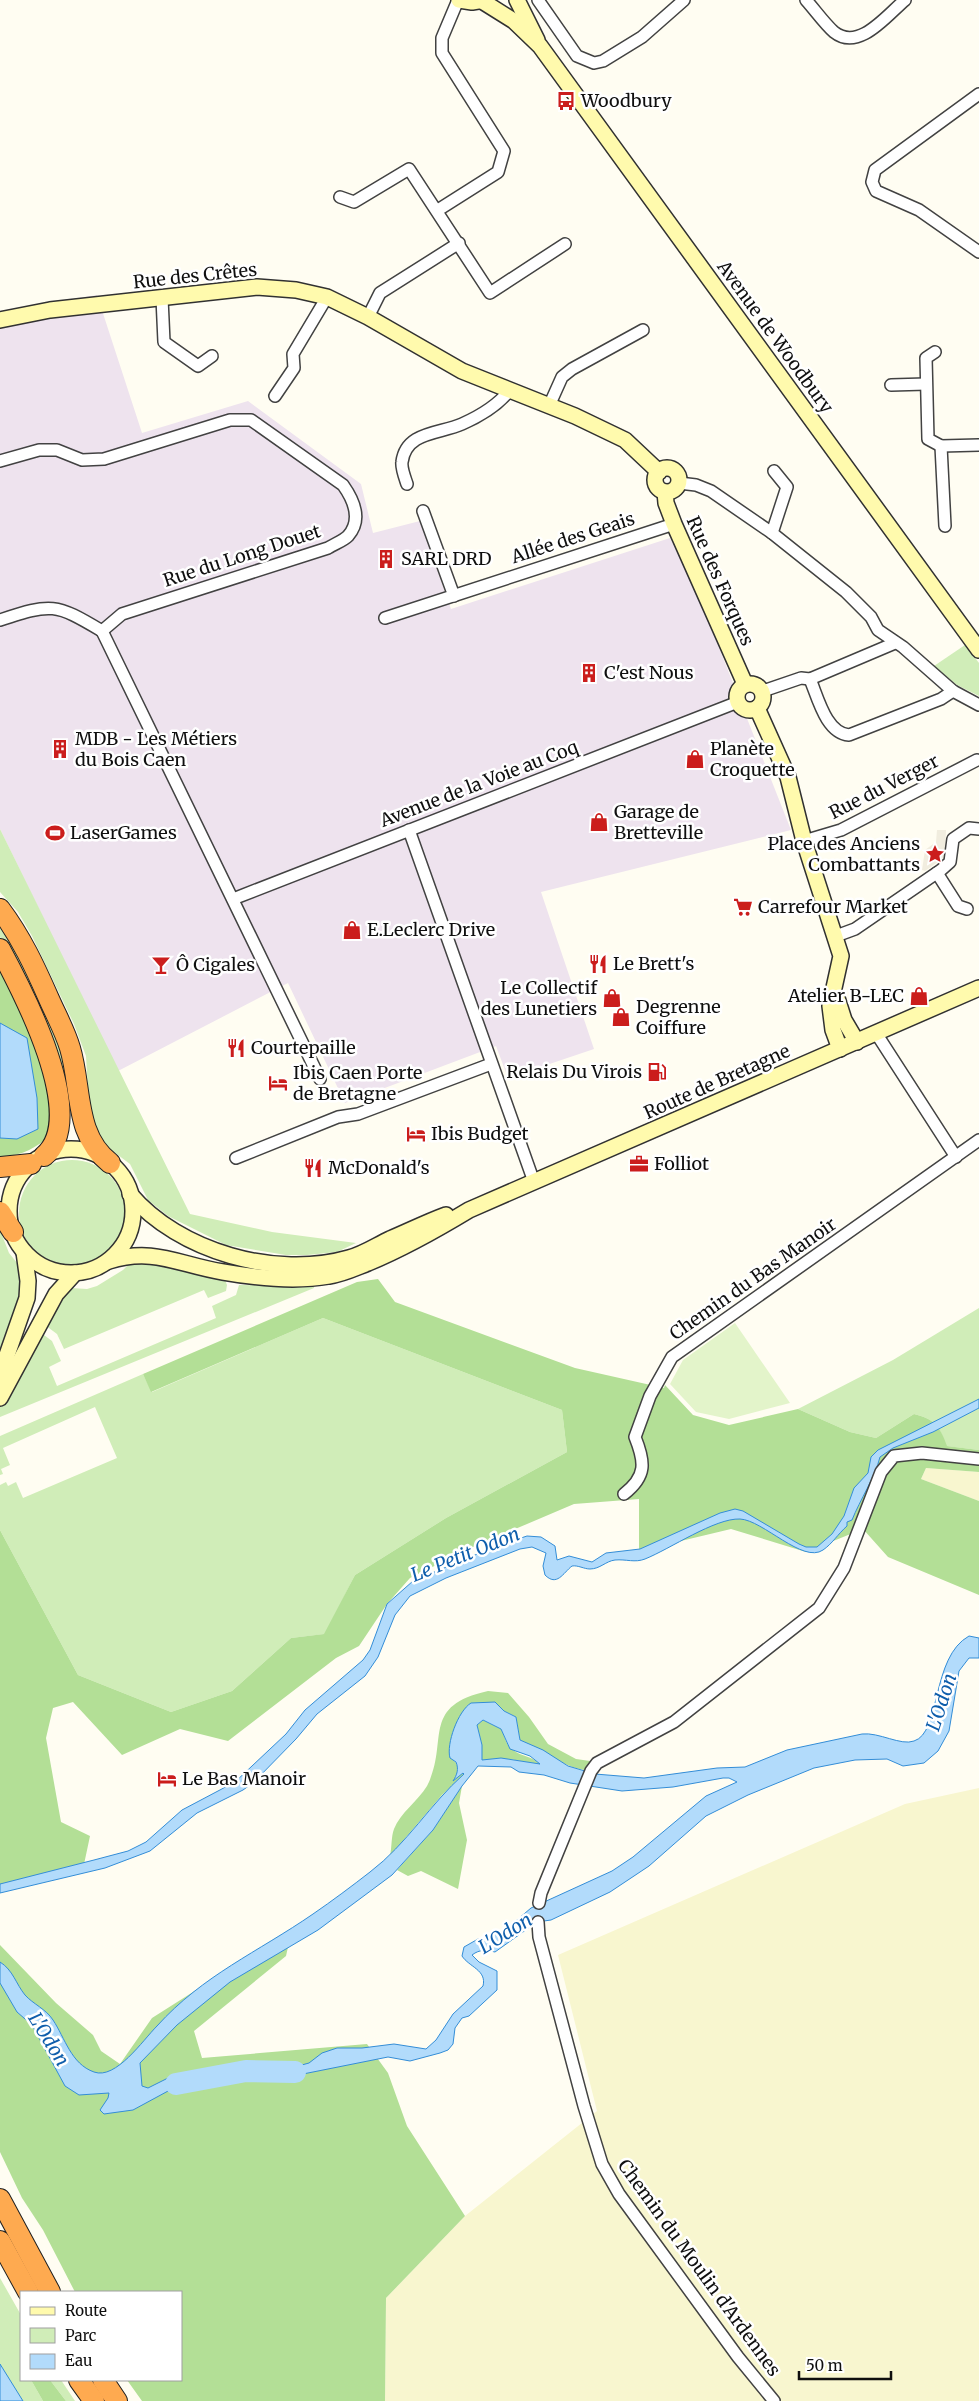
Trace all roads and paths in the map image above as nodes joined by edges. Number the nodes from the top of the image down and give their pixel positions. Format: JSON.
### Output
{"nodes":[{"id":1,"x":458,"y":0,"type":"edge"},
{"id":2,"x":517,"y":0,"type":"edge"},
{"id":3,"x":538,"y":0,"type":"edge"},
{"id":4,"x":684,"y":0,"type":"edge"},
{"id":5,"x":806,"y":0,"type":"edge"},
{"id":6,"x":905,"y":0,"type":"edge"},
{"id":7,"x":483,"y":1,"type":"edge"},
{"id":8,"x":540,"y":46,"type":"junction"},
{"id":9,"x":979,"y":94,"type":"edge"},
{"id":10,"x":340,"y":197,"type":"dead end"},
{"id":11,"x":438,"y":210,"type":"junction"},
{"id":12,"x":459,"y":244,"type":"junction"},
{"id":13,"x":565,"y":244,"type":"dead end"},
{"id":14,"x":979,"y":252,"type":"edge"},
{"id":15,"x":327,"y":297,"type":"junction"},
{"id":16,"x":162,"y":298,"type":"junction"},
{"id":17,"x":368,"y":318,"type":"junction"},
{"id":18,"x":0,"y":320,"type":"edge"},
{"id":19,"x":643,"y":330,"type":"dead end"},
{"id":20,"x":935,"y":352,"type":"dead end"},
{"id":21,"x":212,"y":356,"type":"dead end"},
{"id":22,"x":926,"y":384,"type":"junction"},
{"id":23,"x":891,"y":385,"type":"dead end"},
{"id":24,"x":509,"y":391,"type":"junction"},
{"id":25,"x":276,"y":396,"type":"dead end"},
{"id":26,"x":549,"y":406,"type":"junction"},
{"id":27,"x":979,"y":445,"type":"edge"},
{"id":28,"x":941,"y":446,"type":"junction"},
{"id":29,"x":0,"y":461,"type":"edge"},
{"id":30,"x":774,"y":470,"type":"dead end"},
{"id":31,"x":659,"y":472,"type":"junction"},
{"id":32,"x":679,"y":483,"type":"junction"},
{"id":33,"x":407,"y":484,"type":"dead end"},
{"id":34,"x":665,"y":492,"type":"junction"},
{"id":35,"x":423,"y":511,"type":"dead end"},
{"id":36,"x":674,"y":524,"type":"junction"},
{"id":37,"x":945,"y":526,"type":"dead end"},
{"id":38,"x":772,"y":533,"type":"junction"},
{"id":39,"x":454,"y":596,"type":"junction"},
{"id":40,"x":385,"y":618,"type":"dead end"},
{"id":41,"x":0,"y":620,"type":"edge"},
{"id":42,"x":878,"y":630,"type":"junction"},
{"id":43,"x":102,"y":631,"type":"junction"},
{"id":44,"x":895,"y":643,"type":"junction"},
{"id":45,"x":979,"y":650,"type":"edge"},
{"id":46,"x":874,"y":652,"type":"junction"},
{"id":47,"x":810,"y":679,"type":"junction"},
{"id":48,"x":745,"y":684,"type":"junction"},
{"id":49,"x":762,"y":691,"type":"junction"},
{"id":50,"x":954,"y":691,"type":"junction"},
{"id":51,"x":738,"y":702,"type":"junction"},
{"id":52,"x":979,"y":705,"type":"edge"},
{"id":53,"x":757,"y":708,"type":"junction"},
{"id":54,"x":976,"y":760,"type":"dead end"},
{"id":55,"x":979,"y":829,"type":"edge"},
{"id":56,"x":409,"y":830,"type":"junction"},
{"id":57,"x":804,"y":841,"type":"junction"},
{"id":58,"x":937,"y":873,"type":"junction"},
{"id":59,"x":233,"y":899,"type":"junction"},
{"id":60,"x":0,"y":909,"type":"edge"},
{"id":61,"x":967,"y":909,"type":"dead end"},
{"id":62,"x":836,"y":936,"type":"junction"},
{"id":63,"x":0,"y":949,"type":"edge"},
{"id":64,"x":835,"y":984,"type":"junction"},
{"id":65,"x":979,"y":988,"type":"edge"},
{"id":66,"x":876,"y":1033,"type":"junction"},
{"id":67,"x":857,"y":1042,"type":"junction"},
{"id":68,"x":840,"y":1049,"type":"junction"},
{"id":69,"x":491,"y":1064,"type":"junction"},
{"id":70,"x":320,"y":1079,"type":"dead end"},
{"id":71,"x":979,"y":1140,"type":"edge"},
{"id":72,"x":956,"y":1157,"type":"junction"},
{"id":73,"x":236,"y":1158,"type":"dead end"},
{"id":74,"x":38,"y":1160,"type":"junction"},
{"id":75,"x":110,"y":1163,"type":"junction"},
{"id":76,"x":0,"y":1167,"type":"edge"},
{"id":77,"x":534,"y":1182,"type":"junction"},
{"id":78,"x":130,"y":1194,"type":"junction"},
{"id":79,"x":469,"y":1210,"type":"junction"},
{"id":80,"x":0,"y":1212,"type":"edge"},
{"id":81,"x":12,"y":1232,"type":"junction"},
{"id":82,"x":24,"y":1252,"type":"junction"},
{"id":83,"x":109,"y":1260,"type":"junction"},
{"id":84,"x":75,"y":1273,"type":"junction"},
{"id":85,"x":0,"y":1374,"type":"edge"},
{"id":86,"x":0,"y":1398,"type":"edge"},
{"id":87,"x":979,"y":1459,"type":"edge"},
{"id":88,"x":624,"y":1494,"type":"dead end"},
{"id":89,"x":540,"y":1903,"type":"dead end"},
{"id":90,"x":538,"y":1922,"type":"dead end"},
{"id":91,"x":0,"y":2198,"type":"edge"},
{"id":92,"x":0,"y":2241,"type":"edge"},
{"id":93,"x":27,"y":2291,"type":"edge"},
{"id":94,"x":49,"y":2291,"type":"edge"},
{"id":95,"x":80,"y":2381,"type":"edge"},
{"id":96,"x":104,"y":2381,"type":"edge"},
{"id":97,"x":94,"y":2401,"type":"edge"},
{"id":98,"x":117,"y":2401,"type":"edge"},
{"id":99,"x":774,"y":2401,"type":"edge"}],
"edges":[{"from":1,"to":7,"type":"street","name":"Avenue de Woodbury"},
{"from":1,"to":11,"type":"street"},
{"from":2,"to":8,"type":"street","name":"Avenue de Woodbury"},
{"from":3,"to":4,"type":"street"},
{"from":5,"to":6,"type":"street"},
{"from":7,"to":8,"type":"street","name":"Avenue de Woodbury"},
{"from":8,"to":45,"type":"street","name":"Avenue de Woodbury"},
{"from":9,"to":14,"type":"street"},
{"from":10,"to":11,"type":"street"},
{"from":11,"to":12,"type":"street"},
{"from":12,"to":13,"type":"street"},
{"from":12,"to":17,"type":"street"},
{"from":15,"to":16,"type":"street","name":"Rue des Crêtes"},
{"from":15,"to":17,"type":"street","name":"Rue des Crêtes"},
{"from":15,"to":25,"type":"street"},
{"from":16,"to":18,"type":"street","name":"Rue des Crêtes"},
{"from":16,"to":21,"type":"street"},
{"from":17,"to":24,"type":"street","name":"Rue des Crêtes"},
{"from":19,"to":26,"type":"street"},
{"from":20,"to":22,"type":"street"},
{"from":22,"to":23,"type":"street"},
{"from":22,"to":28,"type":"street"},
{"from":24,"to":26,"type":"street","name":"Rue des Crêtes"},
{"from":24,"to":33,"type":"street"},
{"from":26,"to":31,"type":"street","name":"Rue des Crêtes"},
{"from":27,"to":28,"type":"street"},
{"from":28,"to":37,"type":"street"},
{"from":29,"to":43,"type":"street","name":"Rue du Long Douet"},
{"from":30,"to":38,"type":"street"},
{"from":31,"to":32,"type":"street"},
{"from":31,"to":34,"type":"street"},
{"from":32,"to":34,"type":"street"},
{"from":32,"to":38,"type":"street"},
{"from":34,"to":36,"type":"street","name":"Rue des Forques"},
{"from":35,"to":39,"type":"street"},
{"from":36,"to":39,"type":"street","name":"Allée des Geais"},
{"from":36,"to":48,"type":"street","name":"Rue des Forques"},
{"from":38,"to":42,"type":"street"},
{"from":39,"to":40,"type":"street","name":"Allée des Geais"},
{"from":41,"to":43,"type":"street"},
{"from":42,"to":44,"type":"street"},
{"from":42,"to":46,"type":"street"},
{"from":43,"to":59,"type":"street"},
{"from":44,"to":46,"type":"street"},
{"from":44,"to":50,"type":"street"},
{"from":46,"to":47,"type":"street"},
{"from":47,"to":49,"type":"street"},
{"from":47,"to":50,"type":"street"},
{"from":48,"to":49,"type":"street"},
{"from":48,"to":51,"type":"street"},
{"from":49,"to":53,"type":"street"},
{"from":50,"to":52,"type":"street"},
{"from":51,"to":53,"type":"street"},
{"from":51,"to":56,"type":"street","name":"Avenue de la Voie au Coq"},
{"from":53,"to":57,"type":"street"},
{"from":54,"to":57,"type":"street","name":"Rue du Verger"},
{"from":55,"to":58,"type":"street"},
{"from":56,"to":59,"type":"street","name":"Avenue de la Voie au Coq"},
{"from":56,"to":69,"type":"street"},
{"from":57,"to":62,"type":"street"},
{"from":58,"to":61,"type":"street"},
{"from":58,"to":62,"type":"street"},
{"from":59,"to":70,"type":"street"},
{"from":60,"to":75,"type":"highway"},
{"from":62,"to":64,"type":"street"},
{"from":63,"to":74,"type":"highway"},
{"from":64,"to":67,"type":"street"},
{"from":64,"to":68,"type":"street"},
{"from":65,"to":66,"type":"street","name":"Route de Bretagne"},
{"from":66,"to":67,"type":"street","name":"Route de Bretagne"},
{"from":66,"to":72,"type":"street"},
{"from":67,"to":68,"type":"street","name":"Route de Bretagne"},
{"from":68,"to":77,"type":"street","name":"Route de Bretagne"},
{"from":69,"to":73,"type":"street"},
{"from":69,"to":77,"type":"street"},
{"from":71,"to":72,"type":"street","name":"Chemin du Bas Manoir"},
{"from":72,"to":88,"type":"street","name":"Chemin du Bas Manoir"},
{"from":74,"to":75,"type":"street"},
{"from":74,"to":76,"type":"highway"},
{"from":74,"to":81,"type":"street"},
{"from":75,"to":78,"type":"street"},
{"from":77,"to":79,"type":"street","name":"Route de Bretagne"},
{"from":78,"to":79,"type":"street","name":"Route de Bretagne"},
{"from":78,"to":83,"type":"street"},
{"from":79,"to":83,"type":"street","name":"Route de Bretagne"},
{"from":80,"to":81,"type":"highway"},
{"from":81,"to":82,"type":"street"},
{"from":82,"to":84,"type":"street"},
{"from":82,"to":85,"type":"street"},
{"from":83,"to":84,"type":"street"},
{"from":84,"to":86,"type":"street"},
{"from":87,"to":89,"type":"street"},
{"from":90,"to":99,"type":"street","name":"Chemin du Moulin d'Ardennes"},
{"from":91,"to":94,"type":"highway"},
{"from":92,"to":93,"type":"highway"},
{"from":95,"to":97,"type":"highway"},
{"from":96,"to":98,"type":"highway"}]}
